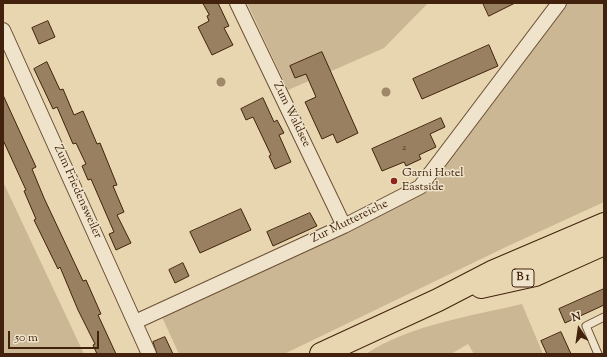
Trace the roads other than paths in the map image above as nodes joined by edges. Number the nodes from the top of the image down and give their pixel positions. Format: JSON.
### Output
{"nodes":[{"id":1,"x":237,"y":3,"type":"edge"},
{"id":2,"x":559,"y":3,"type":"edge"},
{"id":3,"x":3,"y":30,"type":"edge"},
{"id":4,"x":604,"y":224,"type":"edge"},
{"id":5,"x":344,"y":226,"type":"junction"},
{"id":6,"x":604,"y":244,"type":"edge"},
{"id":7,"x":438,"y":300,"type":"junction"},
{"id":8,"x":604,"y":317,"type":"edge"},
{"id":9,"x":135,"y":322,"type":"junction"},
{"id":10,"x":149,"y":354,"type":"edge"},
{"id":11,"x":321,"y":354,"type":"edge"},
{"id":12,"x":598,"y":354,"type":"edge"}],
"edges":[{"from":1,"to":5,"type":"street","name":"Zum Waldsee"},
{"from":2,"to":5,"type":"street","name":"Zur Muttereiche"},
{"from":3,"to":9,"type":"street","name":"Zum Friedensweiler"},
{"from":4,"to":7,"type":"main road","number":"B 1"},
{"from":5,"to":9,"type":"street","name":"Zur Muttereiche"},
{"from":6,"to":7,"type":"main road","number":"B 1"},
{"from":7,"to":11,"type":"main road","number":"B 1"},
{"from":8,"to":12,"type":"lane"},
{"from":9,"to":10,"type":"street","name":"Zum Friedensweiler"}]}
